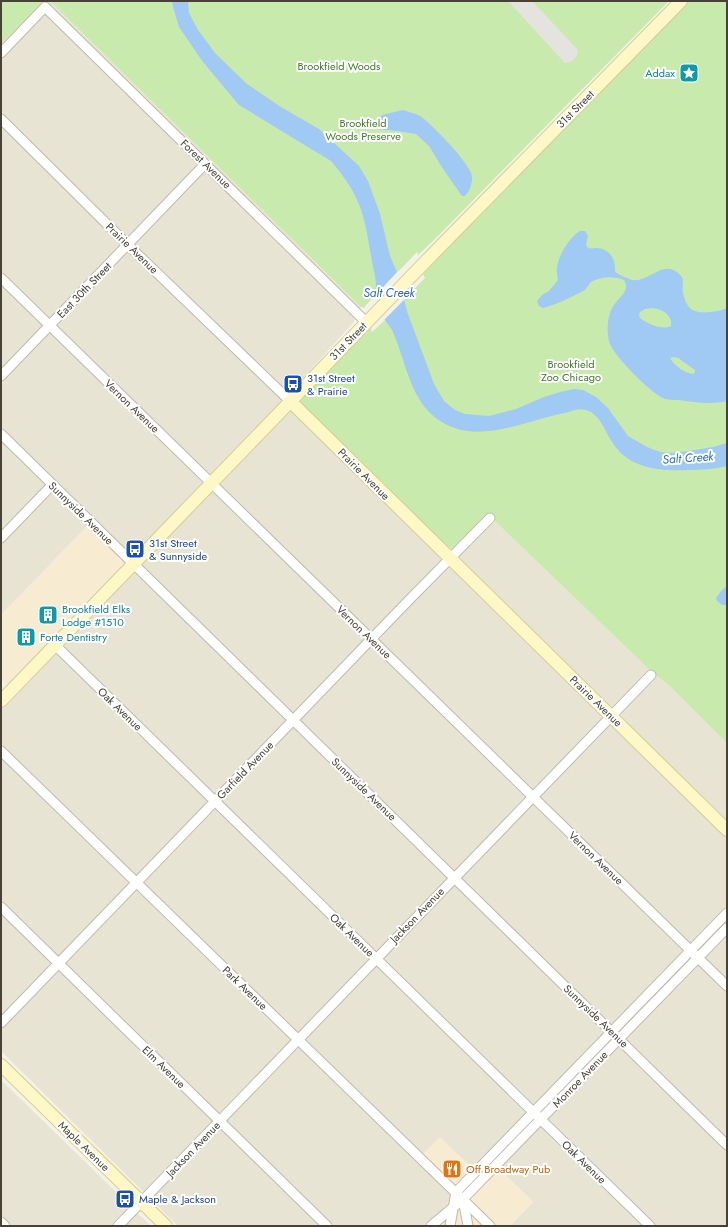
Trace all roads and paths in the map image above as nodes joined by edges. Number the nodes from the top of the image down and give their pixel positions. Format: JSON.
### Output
{"nodes":[{"id":1,"x":681,"y":1,"type":"edge"},
{"id":2,"x":1,"y":53,"type":"edge"},
{"id":3,"x":1,"y":119,"type":"edge"},
{"id":4,"x":205,"y":164,"type":"junction"},
{"id":5,"x":128,"y":244,"type":"junction"},
{"id":6,"x":1,"y":278,"type":"edge"},
{"id":7,"x":366,"y":322,"type":"junction"},
{"id":8,"x":50,"y":325,"type":"junction"},
{"id":9,"x":1,"y":376,"type":"edge"},
{"id":10,"x":290,"y":401,"type":"junction"},
{"id":11,"x":1,"y":434,"type":"edge"},
{"id":12,"x":211,"y":483,"type":"junction"},
{"id":13,"x":52,"y":485,"type":"junction"},
{"id":14,"x":490,"y":518,"type":"dead end"},
{"id":15,"x":1,"y":538,"type":"edge"},
{"id":16,"x":450,"y":558,"type":"junction"},
{"id":17,"x":133,"y":564,"type":"junction"},
{"id":18,"x":371,"y":640,"type":"junction"},
{"id":19,"x":55,"y":645,"type":"junction"},
{"id":20,"x":651,"y":675,"type":"dead end"},
{"id":21,"x":1,"y":701,"type":"edge"},
{"id":22,"x":611,"y":716,"type":"junction"},
{"id":23,"x":293,"y":720,"type":"junction"},
{"id":24,"x":1,"y":751,"type":"edge"},
{"id":25,"x":533,"y":797,"type":"junction"},
{"id":26,"x":214,"y":801,"type":"junction"},
{"id":27,"x":727,"y":830,"type":"edge"},
{"id":28,"x":454,"y":877,"type":"junction"},
{"id":29,"x":137,"y":882,"type":"junction"},
{"id":30,"x":1,"y":907,"type":"edge"},
{"id":31,"x":727,"y":913,"type":"edge"},
{"id":32,"x":727,"y":928,"type":"edge"},
{"id":33,"x":690,"y":951,"type":"junction"},
{"id":34,"x":698,"y":958,"type":"junction"},
{"id":35,"x":376,"y":959,"type":"junction"},
{"id":36,"x":58,"y":963,"type":"junction"},
{"id":37,"x":727,"y":986,"type":"edge"},
{"id":38,"x":1,"y":1023,"type":"edge"},
{"id":39,"x":612,"y":1031,"type":"junction"},
{"id":40,"x":619,"y":1038,"type":"junction"},
{"id":41,"x":298,"y":1040,"type":"junction"},
{"id":42,"x":1,"y":1065,"type":"edge"},
{"id":43,"x":534,"y":1112,"type":"junction"},
{"id":44,"x":541,"y":1119,"type":"junction"},
{"id":45,"x":220,"y":1121,"type":"junction"},
{"id":46,"x":727,"y":1145,"type":"edge"},
{"id":47,"x":456,"y":1192,"type":"junction"},
{"id":48,"x":463,"y":1199,"type":"junction"},
{"id":49,"x":142,"y":1202,"type":"junction"},
{"id":50,"x":452,"y":1209,"type":"junction"},
{"id":51,"x":1,"y":1222,"type":"edge"},
{"id":52,"x":5,"y":1226,"type":"edge"},
{"id":53,"x":118,"y":1226,"type":"edge"},
{"id":54,"x":166,"y":1226,"type":"edge"},
{"id":55,"x":327,"y":1226,"type":"edge"},
{"id":56,"x":431,"y":1226,"type":"edge"},
{"id":57,"x":450,"y":1226,"type":"edge"},
{"id":58,"x":468,"y":1226,"type":"edge"},
{"id":59,"x":490,"y":1226,"type":"edge"},
{"id":60,"x":650,"y":1226,"type":"edge"}],
"edges":[{"from":1,"to":7,"type":"main road","name":"31st Street"},
{"from":2,"to":4,"type":"street","name":"Forest Avenue"},
{"from":3,"to":5,"type":"street","name":"Prairie Avenue"},
{"from":4,"to":5,"type":"street","name":"East 30th Street"},
{"from":4,"to":7,"type":"street","name":"Forest Avenue"},
{"from":5,"to":8,"type":"street","name":"East 30th Street"},
{"from":5,"to":10,"type":"street","name":"Prairie Avenue"},
{"from":6,"to":8,"type":"street","name":"Vernon Avenue"},
{"from":7,"to":10,"type":"main road","name":"31st Street"},
{"from":8,"to":9,"type":"street","name":"East 30th Street"},
{"from":8,"to":12,"type":"street","name":"Vernon Avenue"},
{"from":10,"to":12,"type":"main road","name":"31st Street"},
{"from":10,"to":16,"type":"main road","name":"Prairie Avenue"},
{"from":11,"to":13,"type":"street","name":"Sunnyside Avenue"},
{"from":12,"to":17,"type":"main road","name":"31st Street"},
{"from":12,"to":18,"type":"street","name":"Vernon Avenue"},
{"from":13,"to":15,"type":"street"},
{"from":13,"to":17,"type":"street","name":"Sunnyside Avenue"},
{"from":14,"to":16,"type":"street","name":"Garfield Avenue"},
{"from":16,"to":18,"type":"street","name":"Garfield Avenue"},
{"from":16,"to":22,"type":"main road","name":"Prairie Avenue"},
{"from":17,"to":19,"type":"main road","name":"31st Street"},
{"from":17,"to":23,"type":"street","name":"Sunnyside Avenue"},
{"from":18,"to":23,"type":"street","name":"Garfield Avenue"},
{"from":18,"to":25,"type":"street","name":"Vernon Avenue"},
{"from":19,"to":21,"type":"main road","name":"31st Street"},
{"from":19,"to":26,"type":"street","name":"Oak Avenue"},
{"from":20,"to":22,"type":"street","name":"Jackson Avenue"},
{"from":22,"to":25,"type":"street","name":"Jackson Avenue"},
{"from":22,"to":27,"type":"main road","name":"Prairie Avenue"},
{"from":23,"to":26,"type":"street","name":"Garfield Avenue"},
{"from":23,"to":28,"type":"street","name":"Sunnyside Avenue"},
{"from":24,"to":29,"type":"street","name":"Park Avenue"},
{"from":25,"to":28,"type":"street","name":"Jackson Avenue"},
{"from":25,"to":33,"type":"street","name":"Vernon Avenue"},
{"from":26,"to":29,"type":"street","name":"Garfield Avenue"},
{"from":26,"to":35,"type":"street","name":"Oak Avenue"},
{"from":28,"to":35,"type":"street","name":"Jackson Avenue"},
{"from":28,"to":39,"type":"street","name":"Sunnyside Avenue"},
{"from":29,"to":36,"type":"street","name":"Garfield Avenue"},
{"from":29,"to":41,"type":"street","name":"Park Avenue"},
{"from":30,"to":36,"type":"street","name":"Elm Avenue"},
{"from":31,"to":33,"type":"street","name":"Monroe Avenue"},
{"from":32,"to":34,"type":"street","name":"Monroe Avenue"},
{"from":33,"to":34,"type":"street","name":"Vernon Avenue"},
{"from":33,"to":39,"type":"street","name":"Monroe Avenue"},
{"from":34,"to":37,"type":"street","name":"Vernon Avenue"},
{"from":34,"to":40,"type":"street","name":"Monroe Avenue"},
{"from":35,"to":41,"type":"street","name":"Jackson Avenue"},
{"from":35,"to":43,"type":"street","name":"Oak Avenue"},
{"from":36,"to":38,"type":"street","name":"Garfield Avenue"},
{"from":36,"to":45,"type":"street","name":"Elm Avenue"},
{"from":39,"to":40,"type":"street","name":"Sunnyside Avenue"},
{"from":39,"to":43,"type":"street","name":"Monroe Avenue"},
{"from":40,"to":44,"type":"street","name":"Monroe Avenue"},
{"from":40,"to":46,"type":"street","name":"Sunnyside Avenue"},
{"from":41,"to":45,"type":"street","name":"Jackson Avenue"},
{"from":41,"to":47,"type":"street","name":"Park Avenue"},
{"from":42,"to":49,"type":"main road","name":"Maple Avenue"},
{"from":43,"to":44,"type":"street","name":"Oak Avenue"},
{"from":43,"to":47,"type":"street","name":"Monroe Avenue"},
{"from":44,"to":48,"type":"street","name":"Monroe Avenue"},
{"from":44,"to":60,"type":"street","name":"Oak Avenue"},
{"from":45,"to":49,"type":"street","name":"Jackson Avenue"},
{"from":45,"to":55,"type":"street","name":"Elm Avenue"},
{"from":47,"to":48,"type":"street","name":"Park Avenue"},
{"from":47,"to":50,"type":"street"},
{"from":48,"to":50,"type":"street","name":"Monroe Avenue"},
{"from":48,"to":58,"type":"street"},
{"from":48,"to":59,"type":"street","name":"Park Avenue"},
{"from":49,"to":53,"type":"street","name":"Jackson Avenue"},
{"from":49,"to":54,"type":"main road","name":"Maple Avenue"},
{"from":50,"to":56,"type":"street","name":"Monroe Avenue"},
{"from":50,"to":57,"type":"street"},
{"from":51,"to":52,"type":"street"}]}
